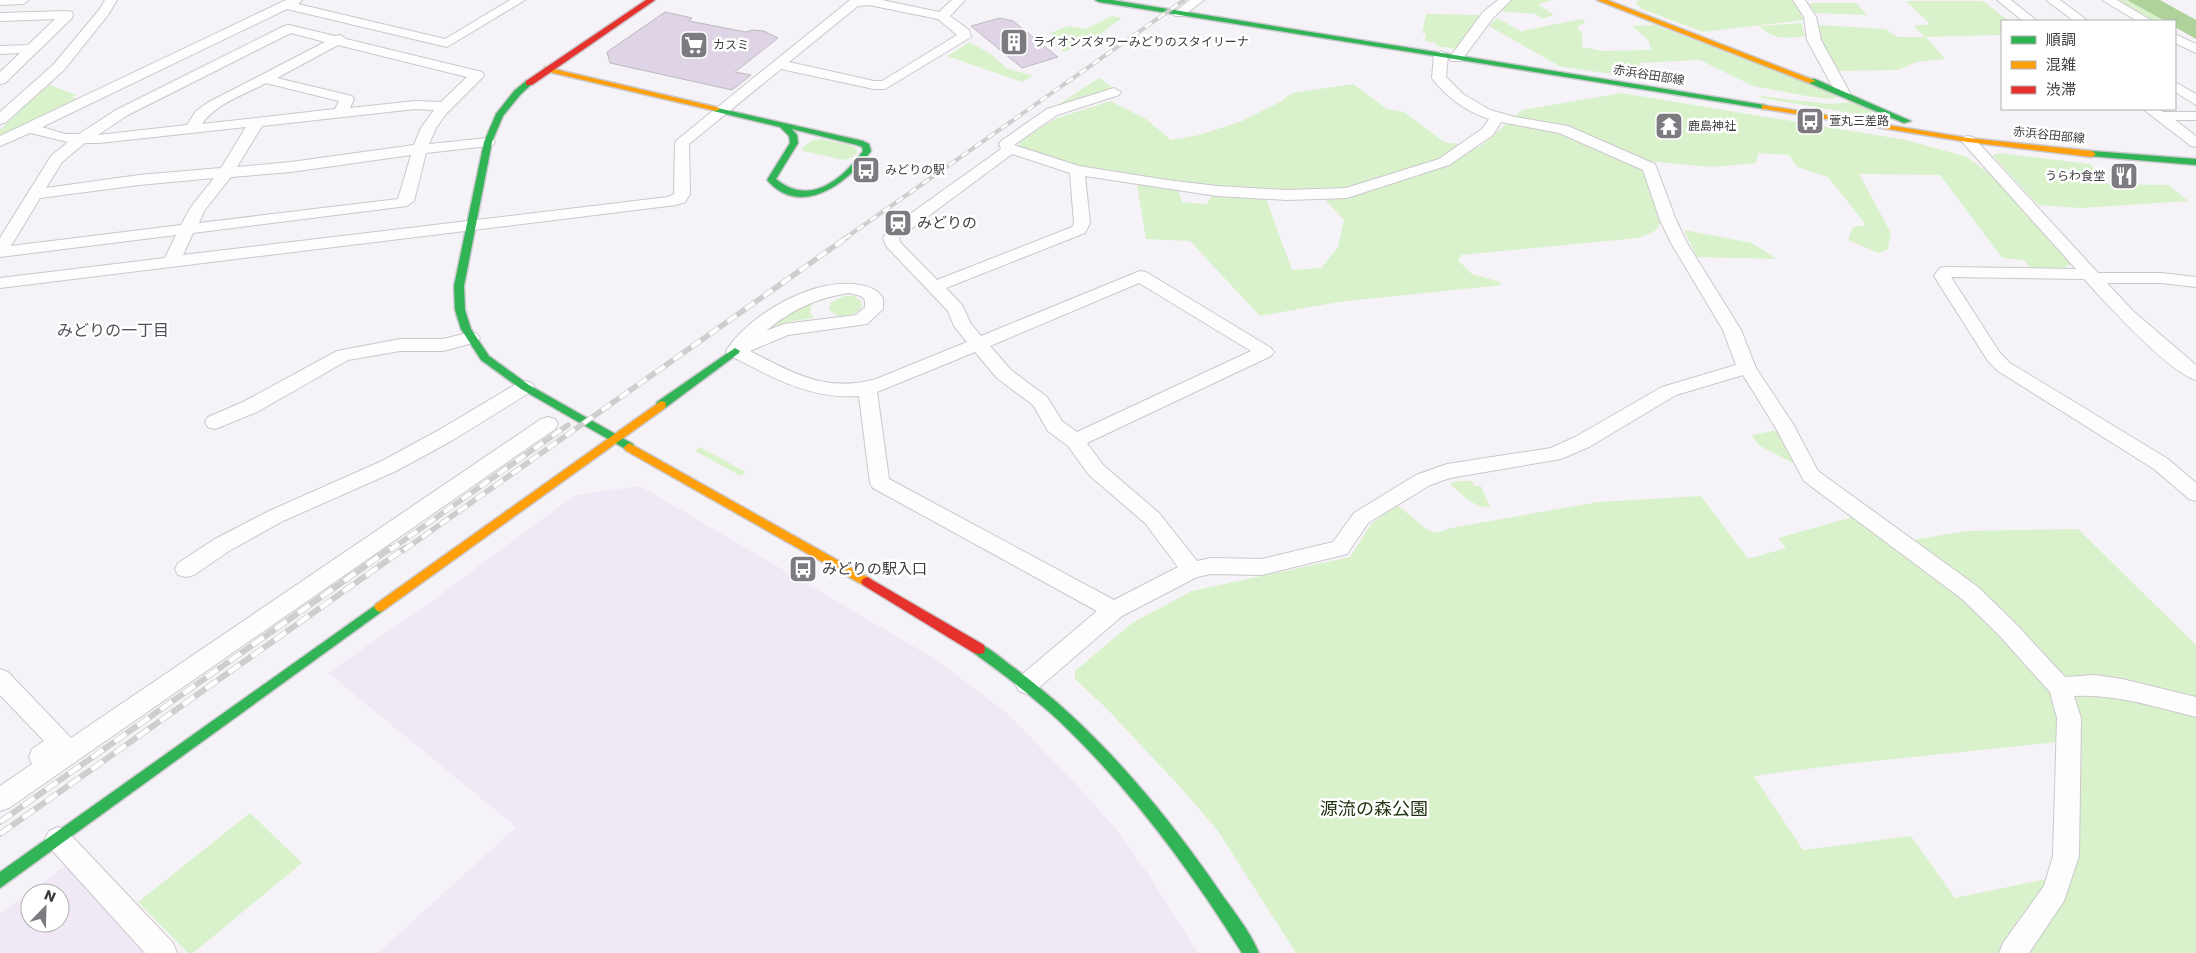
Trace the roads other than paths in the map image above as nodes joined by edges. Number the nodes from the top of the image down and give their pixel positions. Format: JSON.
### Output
{"nodes":[{"id":1,"x":23,"y":0,"type":"edge"},
{"id":2,"x":111,"y":0,"type":"edge"},
{"id":3,"x":651,"y":0,"type":"edge"},
{"id":4,"x":959,"y":0,"type":"edge"},
{"id":5,"x":1099,"y":0,"type":"edge"},
{"id":6,"x":1198,"y":0,"type":"edge"},
{"id":7,"x":1505,"y":0,"type":"edge"},
{"id":8,"x":1601,"y":0,"type":"edge"},
{"id":9,"x":1799,"y":0,"type":"edge"},
{"id":10,"x":1803,"y":0,"type":"edge"},
{"id":11,"x":2002,"y":0,"type":"edge"},
{"id":12,"x":2052,"y":0,"type":"edge"},
{"id":13,"x":2108,"y":0,"type":"edge"},
{"id":14,"x":0,"y":1,"type":"edge"},
{"id":15,"x":513,"y":1,"type":"edge"},
{"id":16,"x":291,"y":2,"type":"edge"},
{"id":17,"x":42,"y":6,"type":"dead end"},
{"id":18,"x":1179,"y":13,"type":"junction"},
{"id":19,"x":30,"y":16,"type":"junction"},
{"id":20,"x":942,"y":16,"type":"junction"},
{"id":21,"x":0,"y":17,"type":"edge"},
{"id":22,"x":2030,"y":20,"type":"edge"},
{"id":23,"x":2081,"y":20,"type":"edge"},
{"id":24,"x":2144,"y":20,"type":"edge"},
{"id":25,"x":369,"y":24,"type":"junction"},
{"id":26,"x":2176,"y":39,"type":"edge"},
{"id":27,"x":336,"y":41,"type":"junction"},
{"id":28,"x":32,"y":49,"type":"junction"},
{"id":29,"x":2196,"y":49,"type":"edge"},
{"id":30,"x":0,"y":50,"type":"edge"},
{"id":31,"x":1441,"y":55,"type":"junction"},
{"id":32,"x":1456,"y":58,"type":"junction"},
{"id":33,"x":778,"y":64,"type":"junction"},
{"id":34,"x":548,"y":69,"type":"junction"},
{"id":35,"x":266,"y":79,"type":"junction"},
{"id":36,"x":0,"y":80,"type":"edge"},
{"id":37,"x":2176,"y":87,"type":"edge"},
{"id":38,"x":1114,"y":92,"type":"dead end"},
{"id":39,"x":1844,"y":93,"type":"junction"},
{"id":40,"x":2196,"y":101,"type":"edge"},
{"id":41,"x":446,"y":106,"type":"junction"},
{"id":42,"x":722,"y":110,"type":"junction"},
{"id":43,"x":2155,"y":112,"type":"edge"},
{"id":44,"x":341,"y":113,"type":"junction"},
{"id":45,"x":2196,"y":116,"type":"edge"},
{"id":46,"x":1497,"y":117,"type":"junction"},
{"id":47,"x":0,"y":120,"type":"edge"},
{"id":48,"x":257,"y":122,"type":"junction"},
{"id":49,"x":782,"y":124,"type":"junction"},
{"id":50,"x":28,"y":128,"type":"junction"},
{"id":51,"x":192,"y":130,"type":"junction"},
{"id":52,"x":826,"y":135,"type":"junction"},
{"id":53,"x":1938,"y":135,"type":"junction"},
{"id":54,"x":80,"y":140,"type":"junction"},
{"id":55,"x":1968,"y":140,"type":"junction"},
{"id":56,"x":0,"y":142,"type":"edge"},
{"id":57,"x":488,"y":142,"type":"junction"},
{"id":58,"x":794,"y":142,"type":"junction"},
{"id":59,"x":2196,"y":143,"type":"edge"},
{"id":60,"x":420,"y":148,"type":"junction"},
{"id":61,"x":1010,"y":149,"type":"junction"},
{"id":62,"x":2192,"y":165,"type":"edge"},
{"id":63,"x":1077,"y":170,"type":"junction"},
{"id":64,"x":225,"y":172,"type":"junction"},
{"id":65,"x":36,"y":194,"type":"junction"},
{"id":66,"x":472,"y":225,"type":"junction"},
{"id":67,"x":188,"y":230,"type":"junction"},
{"id":68,"x":0,"y":252,"type":"edge"},
{"id":69,"x":171,"y":262,"type":"junction"},
{"id":70,"x":2090,"y":276,"type":"junction"},
{"id":71,"x":2196,"y":282,"type":"edge"},
{"id":72,"x":1,"y":284,"type":"edge"},
{"id":73,"x":934,"y":287,"type":"junction"},
{"id":74,"x":836,"y":289,"type":"junction"},
{"id":75,"x":830,"y":325,"type":"junction"},
{"id":76,"x":470,"y":338,"type":"junction"},
{"id":77,"x":977,"y":344,"type":"junction"},
{"id":78,"x":735,"y":351,"type":"junction"},
{"id":79,"x":1747,"y":368,"type":"junction"},
{"id":80,"x":2196,"y":374,"type":"edge"},
{"id":81,"x":524,"y":387,"type":"junction"},
{"id":82,"x":868,"y":389,"type":"junction"},
{"id":83,"x":215,"y":422,"type":"dead end"},
{"id":84,"x":548,"y":424,"type":"dead end"},
{"id":85,"x":615,"y":439,"type":"junction"},
{"id":86,"x":1075,"y":441,"type":"junction"},
{"id":87,"x":2188,"y":481,"type":"edge"},
{"id":88,"x":2196,"y":494,"type":"edge"},
{"id":89,"x":186,"y":569,"type":"dead end"},
{"id":90,"x":1192,"y":570,"type":"junction"},
{"id":91,"x":1114,"y":610,"type":"junction"},
{"id":92,"x":0,"y":679,"type":"edge"},
{"id":93,"x":1027,"y":684,"type":"junction"},
{"id":94,"x":2060,"y":687,"type":"junction"},
{"id":95,"x":2196,"y":707,"type":"edge"},
{"id":96,"x":0,"y":784,"type":"edge"},
{"id":97,"x":0,"y":800,"type":"edge"},
{"id":98,"x":58,"y":839,"type":"junction"},
{"id":99,"x":0,"y":881,"type":"edge"},
{"id":100,"x":163,"y":953,"type":"edge"},
{"id":101,"x":1251,"y":953,"type":"edge"},
{"id":102,"x":2013,"y":953,"type":"edge"}],
"edges":[{"from":1,"to":14,"type":"street"},
{"from":2,"to":47,"type":"street"},
{"from":3,"to":34,"type":"street"},
{"from":4,"to":20,"type":"street"},
{"from":5,"to":18,"type":"street","name":"赤浜谷田部線"},
{"from":6,"to":18,"type":"street"},
{"from":7,"to":32,"type":"street"},
{"from":8,"to":39,"type":"street"},
{"from":9,"to":10,"type":"street"},
{"from":9,"to":39,"type":"street"},
{"from":11,"to":22,"type":"street"},
{"from":12,"to":23,"type":"street"},
{"from":13,"to":24,"type":"street"},
{"from":15,"to":25,"type":"street"},
{"from":16,"to":25,"type":"street"},
{"from":16,"to":50,"type":"street"},
{"from":17,"to":19,"type":"street"},
{"from":18,"to":31,"type":"street","name":"赤浜谷田部線"},
{"from":19,"to":21,"type":"street"},
{"from":19,"to":28,"type":"street"},
{"from":20,"to":33,"type":"street"},
{"from":20,"to":33,"type":"street"},
{"from":25,"to":27,"type":"street"},
{"from":26,"to":29,"type":"street"},
{"from":27,"to":35,"type":"street"},
{"from":27,"to":41,"type":"street"},
{"from":27,"to":54,"type":"street"},
{"from":28,"to":30,"type":"street"},
{"from":28,"to":36,"type":"street"},
{"from":31,"to":32,"type":"street","name":"赤浜谷田部線"},
{"from":31,"to":46,"type":"street"},
{"from":32,"to":53,"type":"street","name":"赤浜谷田部線"},
{"from":33,"to":42,"type":"street"},
{"from":34,"to":42,"type":"street"},
{"from":34,"to":57,"type":"street"},
{"from":35,"to":44,"type":"street"},
{"from":35,"to":51,"type":"street"},
{"from":37,"to":40,"type":"street"},
{"from":38,"to":61,"type":"street"},
{"from":39,"to":53,"type":"street"},
{"from":41,"to":44,"type":"street"},
{"from":41,"to":60,"type":"street"},
{"from":42,"to":49,"type":"street"},
{"from":42,"to":66,"type":"street"},
{"from":43,"to":45,"type":"street"},
{"from":43,"to":59,"type":"street"},
{"from":44,"to":48,"type":"street"},
{"from":46,"to":63,"type":"street"},
{"from":46,"to":79,"type":"street"},
{"from":48,"to":51,"type":"street"},
{"from":48,"to":64,"type":"street"},
{"from":49,"to":52,"type":"street"},
{"from":49,"to":58,"type":"street"},
{"from":50,"to":54,"type":"street"},
{"from":50,"to":56,"type":"street"},
{"from":51,"to":54,"type":"street"},
{"from":52,"to":58,"type":"street"},
{"from":52,"to":58,"type":"street"},
{"from":53,"to":55,"type":"street","name":"赤浜谷田部線"},
{"from":54,"to":65,"type":"street"},
{"from":55,"to":62,"type":"street","name":"赤浜谷田部線"},
{"from":55,"to":70,"type":"street"},
{"from":57,"to":60,"type":"street"},
{"from":57,"to":66,"type":"street"},
{"from":60,"to":64,"type":"street"},
{"from":60,"to":67,"type":"street"},
{"from":61,"to":63,"type":"street"},
{"from":61,"to":73,"type":"street"},
{"from":63,"to":73,"type":"street"},
{"from":64,"to":65,"type":"street"},
{"from":64,"to":67,"type":"street"},
{"from":65,"to":68,"type":"street"},
{"from":66,"to":69,"type":"street"},
{"from":66,"to":76,"type":"street"},
{"from":67,"to":68,"type":"street"},
{"from":67,"to":69,"type":"street"},
{"from":69,"to":72,"type":"street"},
{"from":70,"to":71,"type":"street"},
{"from":70,"to":80,"type":"street"},
{"from":70,"to":87,"type":"street"},
{"from":73,"to":77,"type":"street"},
{"from":74,"to":75,"type":"street"},
{"from":74,"to":75,"type":"street"},
{"from":74,"to":78,"type":"street"},
{"from":75,"to":78,"type":"street"},
{"from":76,"to":81,"type":"street"},
{"from":76,"to":83,"type":"street"},
{"from":77,"to":82,"type":"street"},
{"from":77,"to":86,"type":"street"},
{"from":77,"to":86,"type":"street"},
{"from":78,"to":82,"type":"street"},
{"from":78,"to":85,"type":"street"},
{"from":79,"to":90,"type":"street"},
{"from":79,"to":94,"type":"street"},
{"from":81,"to":85,"type":"street"},
{"from":81,"to":89,"type":"street"},
{"from":82,"to":91,"type":"street"},
{"from":84,"to":97,"type":"street"},
{"from":85,"to":93,"type":"street"},
{"from":85,"to":98,"type":"street"},
{"from":86,"to":90,"type":"street"},
{"from":87,"to":88,"type":"street"},
{"from":90,"to":91,"type":"street"},
{"from":91,"to":93,"type":"street"},
{"from":92,"to":96,"type":"street"},
{"from":93,"to":101,"type":"street"},
{"from":94,"to":95,"type":"street"},
{"from":94,"to":102,"type":"street"},
{"from":98,"to":99,"type":"street"},
{"from":98,"to":100,"type":"street"}]}
